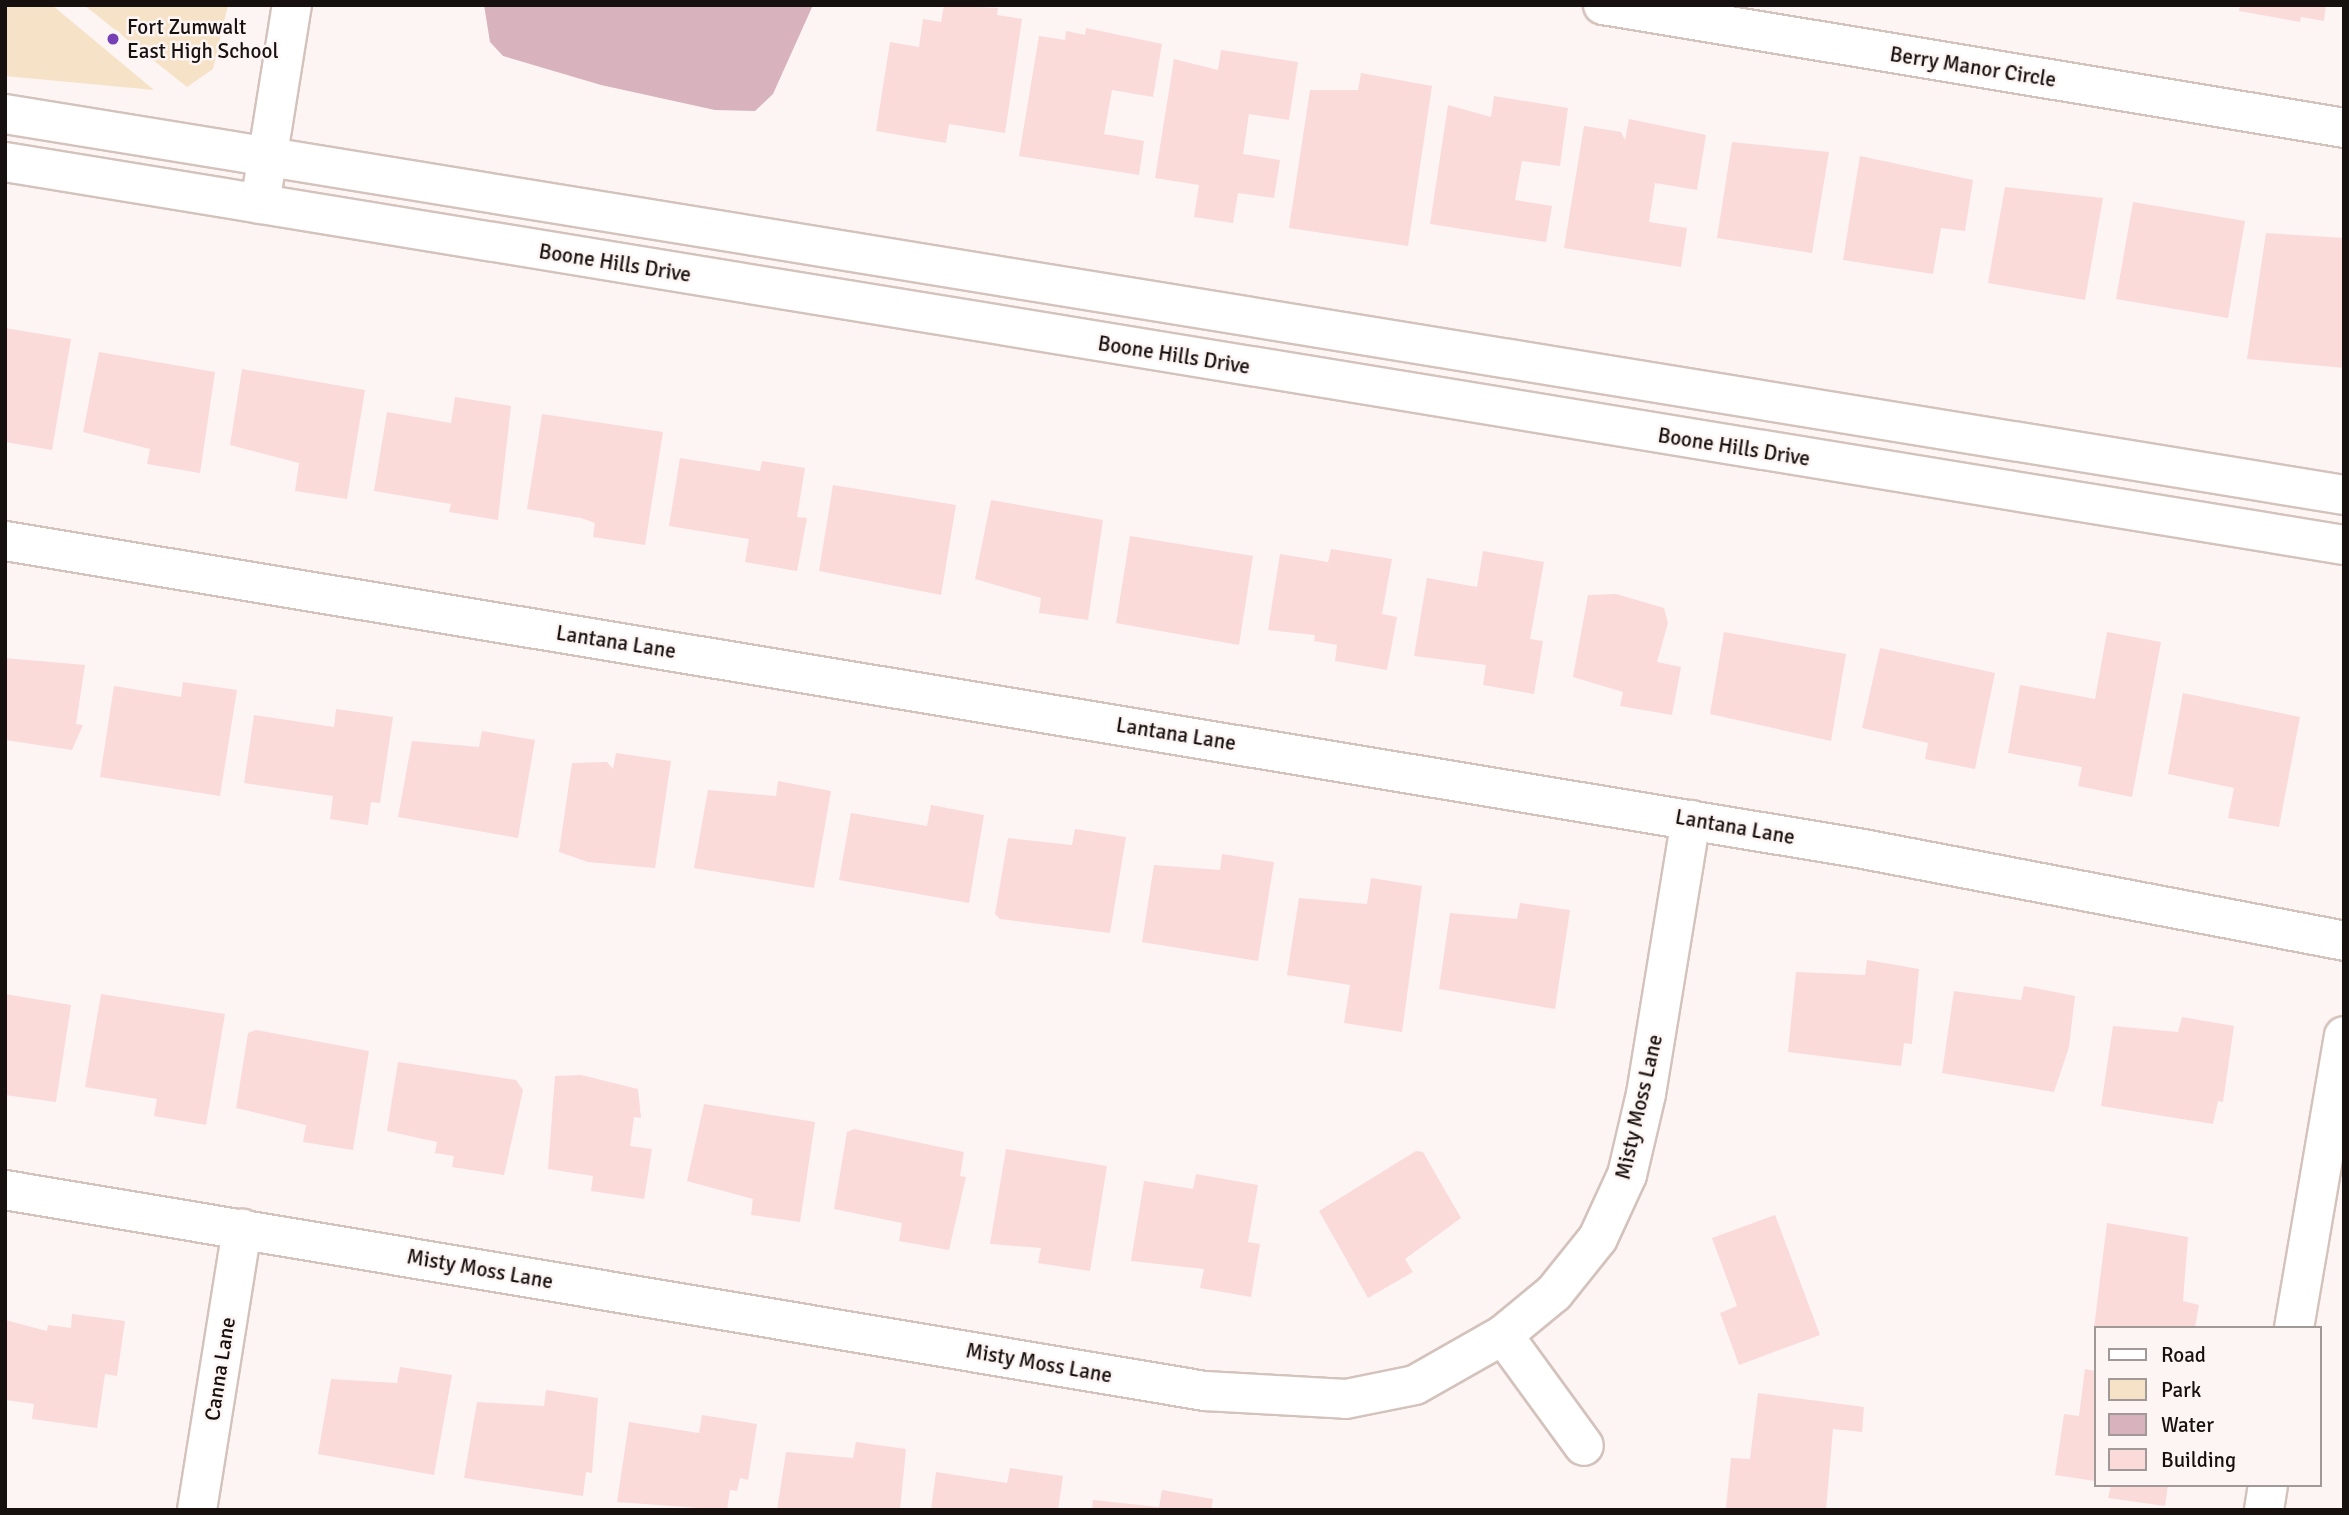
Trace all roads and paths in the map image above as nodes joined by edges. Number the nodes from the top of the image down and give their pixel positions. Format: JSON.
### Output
{"nodes":[{"id":1,"x":292,"y":5,"type":"edge"},
{"id":2,"x":1602,"y":5,"type":"edge"},
{"id":3,"x":5,"y":114,"type":"edge"},
{"id":4,"x":2344,"y":128,"type":"edge"},
{"id":5,"x":267,"y":156,"type":"junction"},
{"id":6,"x":5,"y":162,"type":"edge"},
{"id":7,"x":260,"y":204,"type":"junction"},
{"id":8,"x":2344,"y":495,"type":"edge"},
{"id":9,"x":5,"y":541,"type":"edge"},
{"id":10,"x":2344,"y":545,"type":"edge"},
{"id":11,"x":1691,"y":820,"type":"junction"},
{"id":12,"x":2344,"y":941,"type":"edge"},
{"id":13,"x":2344,"y":1036,"type":"edge"},
{"id":14,"x":5,"y":1190,"type":"edge"},
{"id":15,"x":242,"y":1229,"type":"junction"},
{"id":16,"x":2294,"y":1326,"type":"edge"},
{"id":17,"x":1503,"y":1335,"type":"junction"},
{"id":18,"x":1584,"y":1446,"type":"dead end"},
{"id":19,"x":2268,"y":1487,"type":"edge"},
{"id":20,"x":197,"y":1510,"type":"edge"},
{"id":21,"x":2264,"y":1510,"type":"edge"}],
"edges":[{"from":1,"to":5,"type":"street"},
{"from":2,"to":4,"type":"street","name":"Berry Manor Circle"},
{"from":3,"to":5,"type":"street"},
{"from":5,"to":7,"type":"street"},
{"from":5,"to":8,"type":"street"},
{"from":6,"to":7,"type":"street","name":"Boone Hills Drive"},
{"from":7,"to":10,"type":"street","name":"Boone Hills Drive"},
{"from":9,"to":11,"type":"street","name":"Lantana Lane"},
{"from":11,"to":12,"type":"street","name":"Lantana Lane"},
{"from":11,"to":17,"type":"street","name":"Misty Moss Lane"},
{"from":13,"to":16,"type":"street"},
{"from":14,"to":15,"type":"street","name":"Misty Moss Lane"},
{"from":15,"to":17,"type":"street","name":"Misty Moss Lane"},
{"from":15,"to":20,"type":"street","name":"Canna Lane"},
{"from":17,"to":18,"type":"street"},
{"from":19,"to":21,"type":"street"}]}
